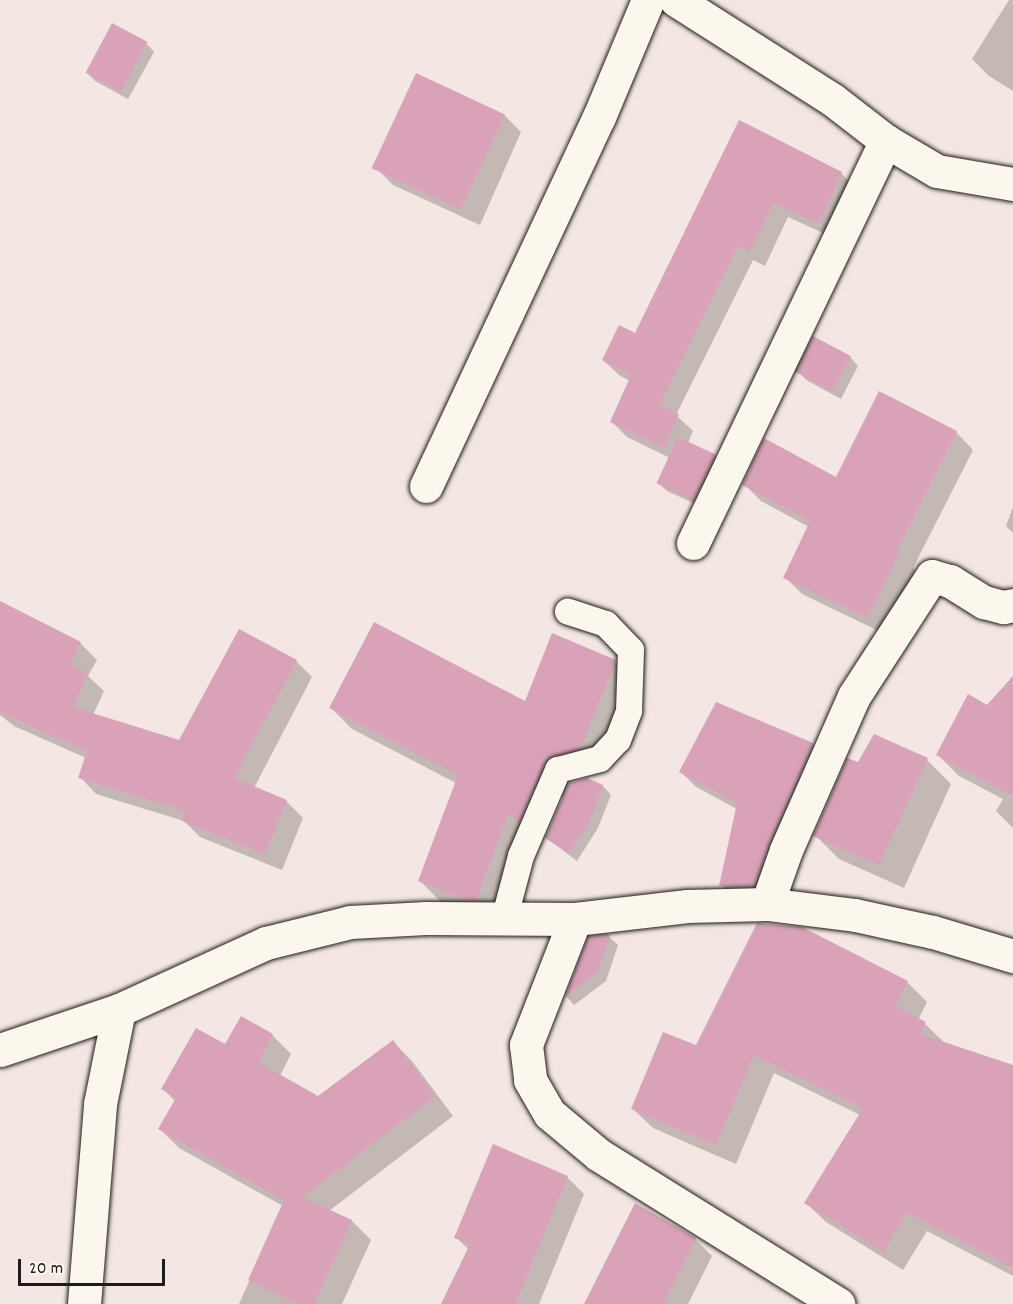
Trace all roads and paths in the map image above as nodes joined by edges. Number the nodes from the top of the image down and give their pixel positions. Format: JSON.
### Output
{"nodes":[{"id":1,"x":648,"y":0,"type":"edge"},
{"id":2,"x":676,"y":0,"type":"edge"},
{"id":3,"x":886,"y":141,"type":"junction"},
{"id":4,"x":1013,"y":184,"type":"edge"},
{"id":5,"x":426,"y":486,"type":"dead end"},
{"id":6,"x":693,"y":543,"type":"dead end"},
{"id":7,"x":1013,"y":605,"type":"edge"},
{"id":8,"x":568,"y":612,"type":"dead end"},
{"id":9,"x":767,"y":904,"type":"junction"},
{"id":10,"x":575,"y":919,"type":"junction"},
{"id":11,"x":504,"y":920,"type":"junction"},
{"id":12,"x":1013,"y":956,"type":"edge"},
{"id":13,"x":119,"y":1010,"type":"junction"},
{"id":14,"x":0,"y":1050,"type":"edge"},
{"id":15,"x":84,"y":1304,"type":"edge"},
{"id":16,"x":838,"y":1304,"type":"edge"}],
"edges":[{"from":1,"to":5,"type":"street"},
{"from":2,"to":3,"type":"street"},
{"from":3,"to":4,"type":"street"},
{"from":3,"to":6,"type":"street"},
{"from":7,"to":9,"type":"street"},
{"from":8,"to":11,"type":"lane"},
{"from":9,"to":10,"type":"street"},
{"from":9,"to":12,"type":"street"},
{"from":10,"to":11,"type":"street"},
{"from":10,"to":16,"type":"street"},
{"from":11,"to":13,"type":"street"},
{"from":13,"to":14,"type":"street"},
{"from":13,"to":15,"type":"street"}]}
